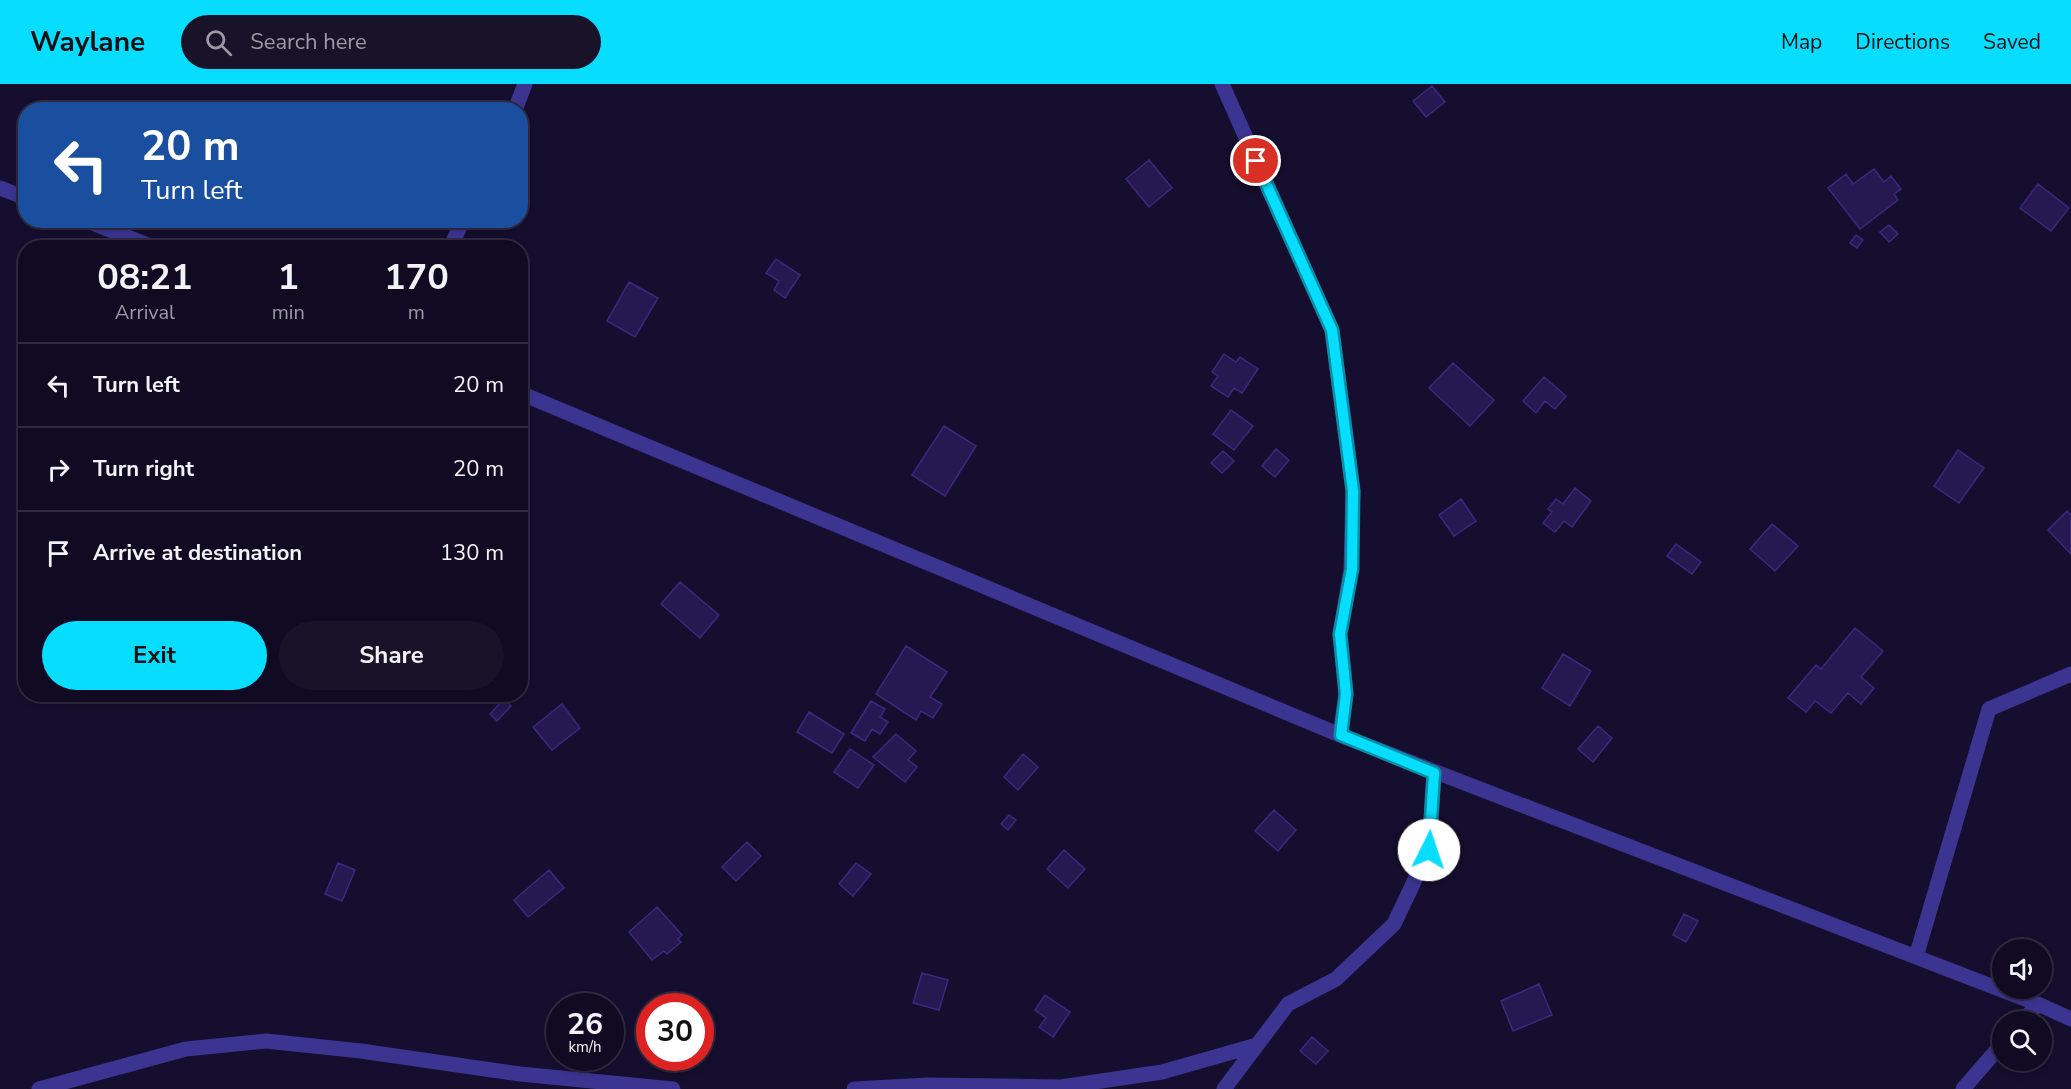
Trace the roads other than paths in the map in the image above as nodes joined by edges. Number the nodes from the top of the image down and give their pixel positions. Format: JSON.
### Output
{"nodes":[{"id":1,"x":525,"y":84,"type":"edge"},
{"id":2,"x":1222,"y":84,"type":"edge"},
{"id":3,"x":517,"y":102,"type":"edge"},
{"id":4,"x":0,"y":188,"type":"edge"},
{"id":5,"x":18,"y":195,"type":"edge"},
{"id":6,"x":105,"y":228,"type":"edge"},
{"id":7,"x":135,"y":240,"type":"edge"},
{"id":8,"x":528,"y":396,"type":"edge"},
{"id":9,"x":2071,"y":674,"type":"edge"},
{"id":10,"x":1341,"y":735,"type":"junction"},
{"id":11,"x":1434,"y":773,"type":"junction"},
{"id":12,"x":1916,"y":957,"type":"junction"},
{"id":13,"x":2038,"y":1004,"type":"junction"},
{"id":14,"x":2032,"y":1011,"type":"edge"},
{"id":15,"x":2071,"y":1019,"type":"edge"},
{"id":16,"x":1257,"y":1045,"type":"junction"},
{"id":17,"x":1992,"y":1056,"type":"edge"},
{"id":18,"x":39,"y":1089,"type":"edge"},
{"id":19,"x":673,"y":1089,"type":"edge"},
{"id":20,"x":854,"y":1089,"type":"edge"},
{"id":21,"x":1224,"y":1089,"type":"edge"},
{"id":22,"x":1963,"y":1089,"type":"edge"}],
"edges":[{"from":1,"to":3,"type":"street"},
{"from":2,"to":10,"type":"street"},
{"from":4,"to":5,"type":"street"},
{"from":6,"to":7,"type":"street"},
{"from":8,"to":10,"type":"street"},
{"from":9,"to":12,"type":"street"},
{"from":10,"to":11,"type":"street"},
{"from":11,"to":12,"type":"street"},
{"from":11,"to":16,"type":"street"},
{"from":12,"to":13,"type":"street"},
{"from":13,"to":14,"type":"street"},
{"from":13,"to":15,"type":"street"},
{"from":16,"to":20,"type":"street"},
{"from":16,"to":21,"type":"street"},
{"from":17,"to":22,"type":"street"},
{"from":18,"to":19,"type":"street"}]}
